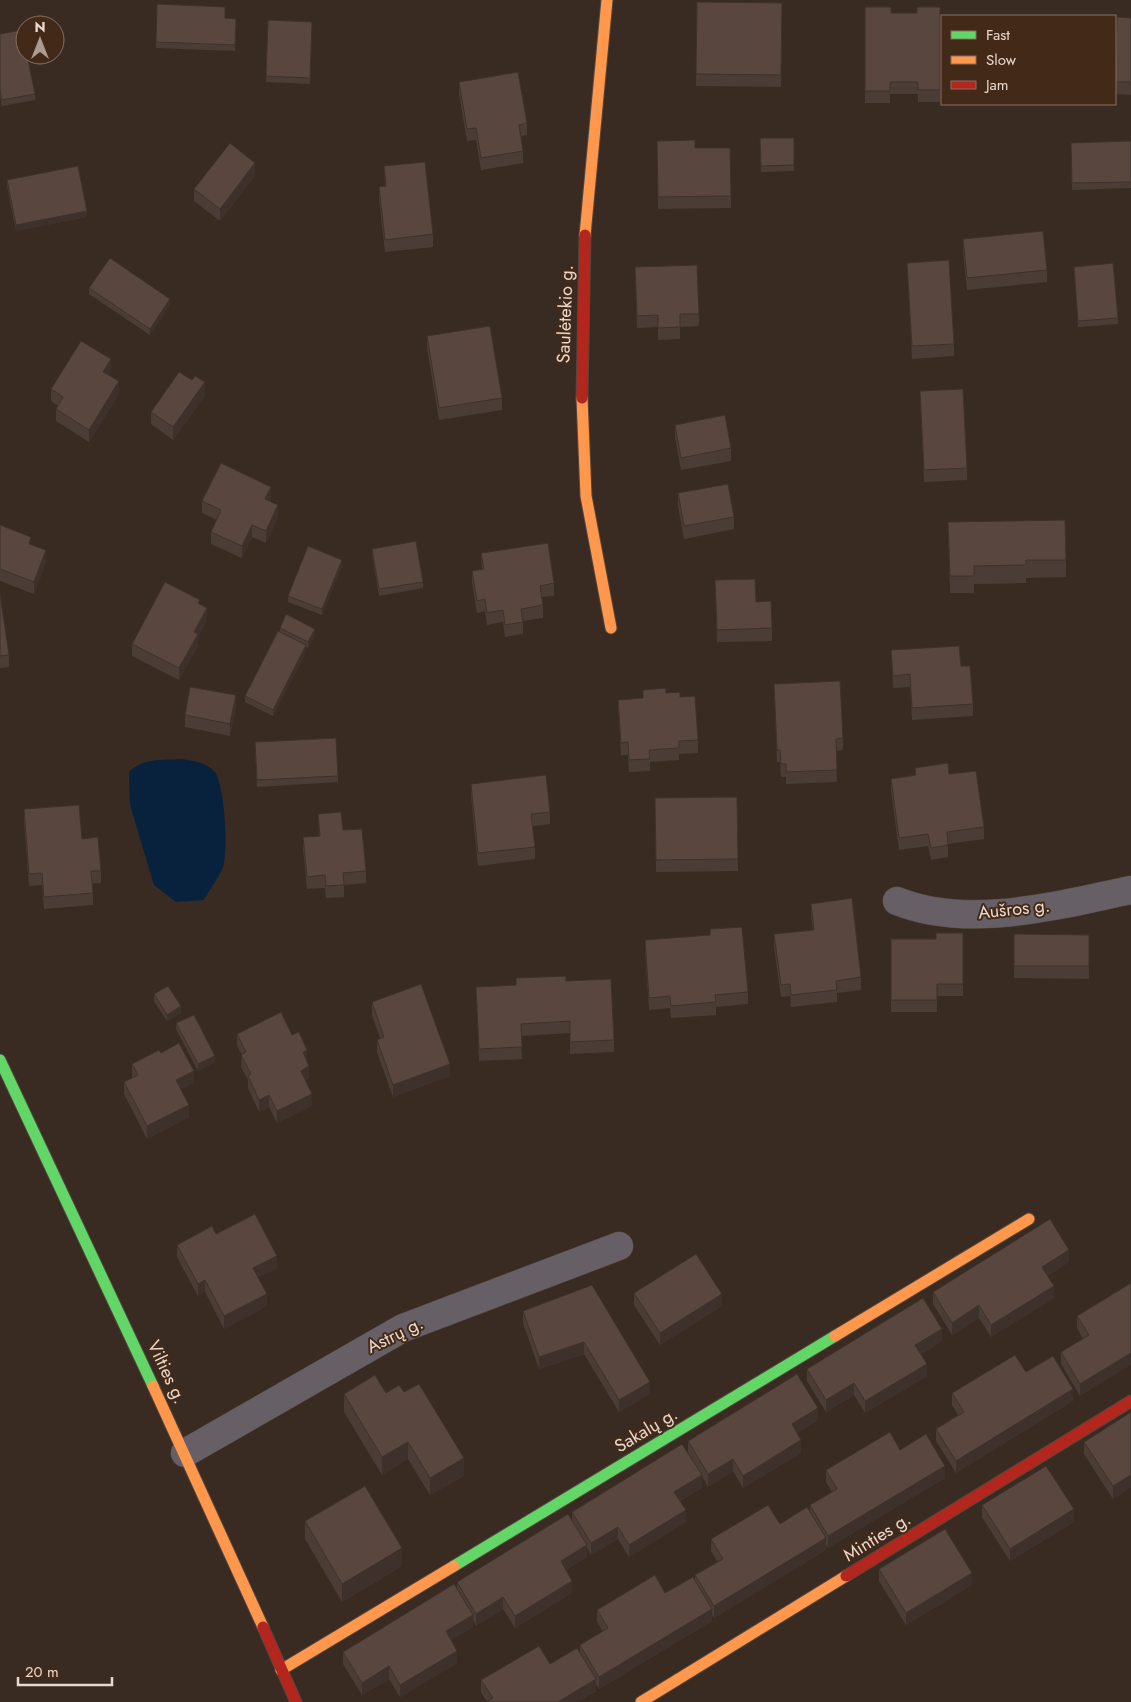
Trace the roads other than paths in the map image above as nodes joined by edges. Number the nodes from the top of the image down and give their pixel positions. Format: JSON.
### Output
{"nodes":[{"id":1,"x":607,"y":0,"type":"edge"},
{"id":2,"x":611,"y":628,"type":"dead end"},
{"id":3,"x":1131,"y":890,"type":"edge"},
{"id":4,"x":897,"y":901,"type":"dead end"},
{"id":5,"x":0,"y":1060,"type":"edge"},
{"id":6,"x":1029,"y":1219,"type":"dead end"},
{"id":7,"x":619,"y":1246,"type":"dead end"},
{"id":8,"x":1131,"y":1401,"type":"edge"},
{"id":9,"x":186,"y":1453,"type":"junction"},
{"id":10,"x":281,"y":1670,"type":"junction"},
{"id":11,"x":296,"y":1702,"type":"edge"},
{"id":12,"x":641,"y":1702,"type":"edge"}],
"edges":[{"from":1,"to":2,"type":"street","name":"Saulėtekio g."},
{"from":3,"to":4,"type":"street","name":"Aušros g."},
{"from":5,"to":9,"type":"street","name":"Vilties g."},
{"from":6,"to":10,"type":"street","name":"Sakalų g."},
{"from":7,"to":9,"type":"street","name":"Astrų g."},
{"from":8,"to":12,"type":"street","name":"Minties g."},
{"from":9,"to":10,"type":"street","name":"Vilties g."},
{"from":10,"to":11,"type":"street","name":"Vilties g."}]}
